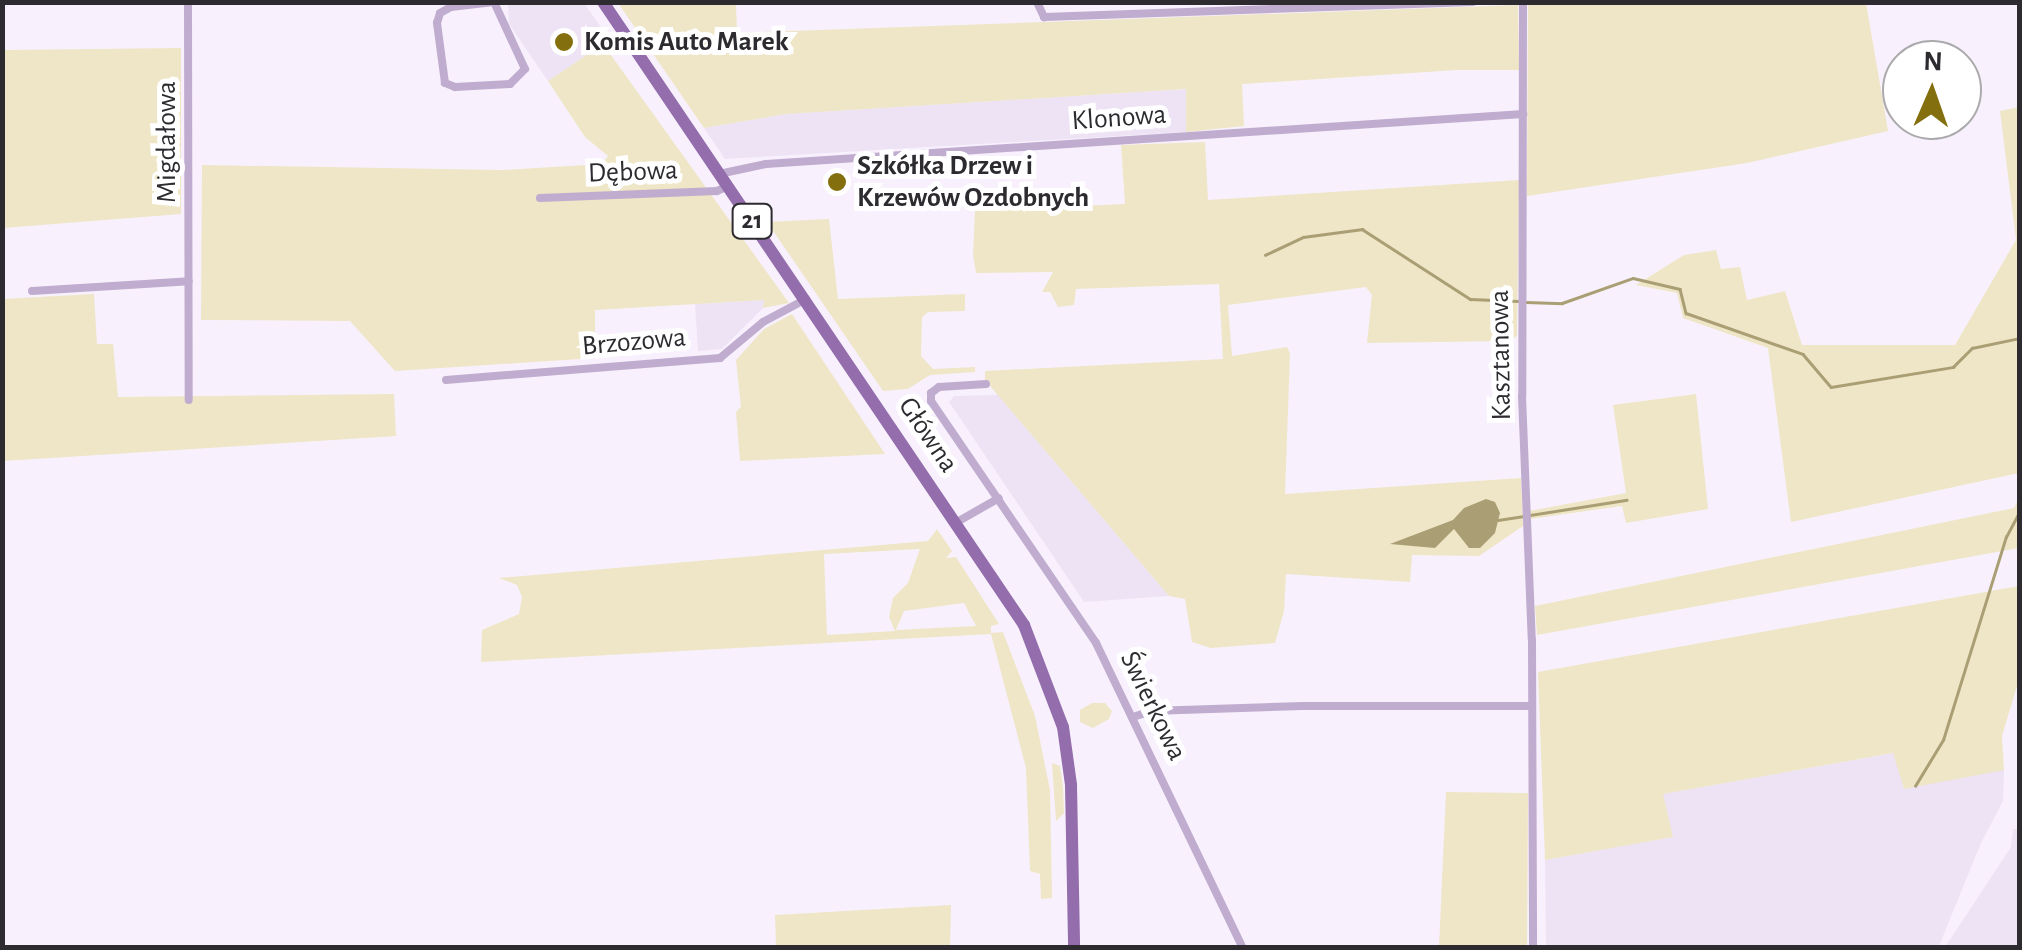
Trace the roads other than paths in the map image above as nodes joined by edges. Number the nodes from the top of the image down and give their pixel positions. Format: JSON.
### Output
{"nodes":[{"id":1,"x":188,"y":2,"type":"edge"},
{"id":2,"x":603,"y":2,"type":"edge"},
{"id":3,"x":1037,"y":2,"type":"edge"},
{"id":4,"x":1473,"y":2,"type":"edge"},
{"id":5,"x":1523,"y":2,"type":"edge"},
{"id":6,"x":494,"y":3,"type":"edge"},
{"id":7,"x":1523,"y":114,"type":"junction"},
{"id":8,"x":724,"y":180,"type":"junction"},
{"id":9,"x":540,"y":198,"type":"dead end"},
{"id":10,"x":189,"y":282,"type":"junction"},
{"id":11,"x":32,"y":292,"type":"dead end"},
{"id":12,"x":806,"y":300,"type":"junction"},
{"id":13,"x":446,"y":380,"type":"dead end"},
{"id":14,"x":986,"y":384,"type":"dead end"},
{"id":15,"x":189,"y":400,"type":"dead end"},
{"id":16,"x":1000,"y":498,"type":"junction"},
{"id":17,"x":957,"y":522,"type":"junction"},
{"id":18,"x":1531,"y":706,"type":"junction"},
{"id":19,"x":1134,"y":717,"type":"junction"},
{"id":20,"x":1074,"y":948,"type":"edge"},
{"id":21,"x":1243,"y":948,"type":"edge"},
{"id":22,"x":1533,"y":948,"type":"edge"}],
"edges":[{"from":1,"to":10,"type":"street","name":"Migdałowa"},
{"from":2,"to":8,"type":"main road","name":"Główna","number":"21"},
{"from":3,"to":4,"type":"street"},
{"from":5,"to":7,"type":"street","name":"Kasztanowa"},
{"from":6,"to":6,"type":"street"},
{"from":7,"to":8,"type":"street","name":"Klonowa"},
{"from":7,"to":18,"type":"street","name":"Kasztanowa"},
{"from":8,"to":9,"type":"street","name":"Dębowa"},
{"from":8,"to":12,"type":"main road","name":"Główna","number":"21"},
{"from":10,"to":11,"type":"street"},
{"from":10,"to":15,"type":"street","name":"Migdałowa"},
{"from":12,"to":13,"type":"street","name":"Brzozowa"},
{"from":12,"to":17,"type":"main road","name":"Główna","number":"21"},
{"from":14,"to":16,"type":"street","name":"Świerkowa"},
{"from":16,"to":17,"type":"street"},
{"from":16,"to":19,"type":"street","name":"Świerkowa"},
{"from":17,"to":20,"type":"main road","name":"Główna","number":"21"},
{"from":18,"to":19,"type":"street"},
{"from":18,"to":22,"type":"street","name":"Kasztanowa"},
{"from":19,"to":21,"type":"street","name":"Świerkowa"}]}
